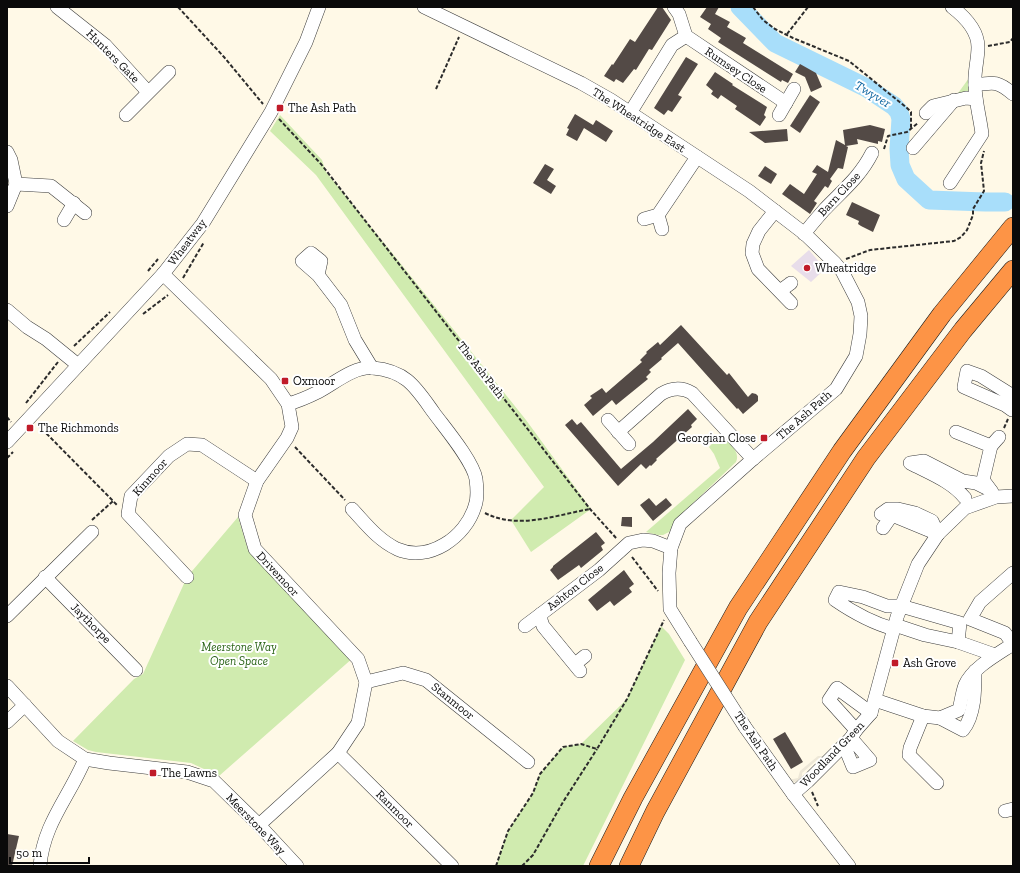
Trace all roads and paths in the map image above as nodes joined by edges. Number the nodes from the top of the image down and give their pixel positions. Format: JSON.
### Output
{"nodes":[{"id":1,"x":57,"y":7,"type":"edge"},
{"id":2,"x":178,"y":7,"type":"edge"},
{"id":3,"x":319,"y":7,"type":"edge"},
{"id":4,"x":424,"y":7,"type":"edge"},
{"id":5,"x":674,"y":7,"type":"edge"},
{"id":6,"x":753,"y":7,"type":"edge"},
{"id":7,"x":808,"y":7,"type":"edge"},
{"id":8,"x":952,"y":7,"type":"edge"},
{"id":9,"x":464,"y":26,"type":"junction"},
{"id":10,"x":787,"y":34,"type":"junction"},
{"id":11,"x":686,"y":36,"type":"junction"},
{"id":12,"x":1013,"y":38,"type":"edge"},
{"id":13,"x":978,"y":48,"type":"junction"},
{"id":14,"x":169,"y":72,"type":"dead end"},
{"id":15,"x":974,"y":86,"type":"junction"},
{"id":16,"x":436,"y":89,"type":"dead end"},
{"id":17,"x":794,"y":89,"type":"dead end"},
{"id":18,"x":148,"y":92,"type":"junction"},
{"id":19,"x":1013,"y":94,"type":"edge"},
{"id":20,"x":976,"y":99,"type":"junction"},
{"id":21,"x":267,"y":100,"type":"dead end"},
{"id":22,"x":954,"y":100,"type":"junction"},
{"id":23,"x":786,"y":103,"type":"junction"},
{"id":24,"x":267,"y":109,"type":"junction"},
{"id":25,"x":630,"y":113,"type":"junction"},
{"id":26,"x":926,"y":113,"type":"dead end"},
{"id":27,"x":126,"y":115,"type":"dead end"},
{"id":28,"x":779,"y":115,"type":"dead end"},
{"id":29,"x":982,"y":134,"type":"junction"},
{"id":30,"x":892,"y":135,"type":"dead end"},
{"id":31,"x":913,"y":148,"type":"dead end"},
{"id":32,"x":7,"y":152,"type":"edge"},
{"id":33,"x":872,"y":153,"type":"dead end"},
{"id":34,"x":697,"y":156,"type":"junction"},
{"id":35,"x":950,"y":183,"type":"dead end"},
{"id":36,"x":16,"y":184,"type":"junction"},
{"id":37,"x":74,"y":204,"type":"junction"},
{"id":38,"x":7,"y":206,"type":"edge"},
{"id":39,"x":775,"y":211,"type":"junction"},
{"id":40,"x":85,"y":213,"type":"dead end"},
{"id":41,"x":658,"y":215,"type":"junction"},
{"id":42,"x":644,"y":219,"type":"dead end"},
{"id":43,"x":64,"y":220,"type":"dead end"},
{"id":44,"x":1013,"y":227,"type":"edge"},
{"id":45,"x":662,"y":229,"type":"dead end"},
{"id":46,"x":804,"y":234,"type":"junction"},
{"id":47,"x":160,"y":257,"type":"dead end"},
{"id":48,"x":835,"y":263,"type":"junction"},
{"id":49,"x":1013,"y":270,"type":"edge"},
{"id":50,"x":147,"y":272,"type":"dead end"},
{"id":51,"x":163,"y":274,"type":"junction"},
{"id":52,"x":318,"y":275,"type":"dead end"},
{"id":53,"x":791,"y":303,"type":"dead end"},
{"id":54,"x":7,"y":310,"type":"edge"},
{"id":55,"x":112,"y":311,"type":"dead end"},
{"id":56,"x":65,"y":355,"type":"junction"},
{"id":57,"x":78,"y":365,"type":"junction"},
{"id":58,"x":372,"y":368,"type":"junction"},
{"id":59,"x":1013,"y":396,"type":"edge"},
{"id":60,"x":26,"y":403,"type":"dead end"},
{"id":61,"x":288,"y":404,"type":"junction"},
{"id":62,"x":1012,"y":410,"type":"joint"},
{"id":63,"x":14,"y":416,"type":"dead end"},
{"id":64,"x":30,"y":417,"type":"junction"},
{"id":65,"x":608,"y":420,"type":"dead end"},
{"id":66,"x":7,"y":425,"type":"edge"},
{"id":67,"x":618,"y":432,"type":"junction"},
{"id":68,"x":956,"y":432,"type":"dead end"},
{"id":69,"x":287,"y":438,"type":"junction"},
{"id":70,"x":7,"y":442,"type":"edge"},
{"id":71,"x":995,"y":442,"type":"junction"},
{"id":72,"x":629,"y":444,"type":"dead end"},
{"id":73,"x":753,"y":459,"type":"junction"},
{"id":74,"x":257,"y":481,"type":"junction"},
{"id":75,"x":986,"y":488,"type":"junction"},
{"id":76,"x":1013,"y":496,"type":"edge"},
{"id":77,"x":113,"y":500,"type":"junction"},
{"id":78,"x":965,"y":503,"type":"junction"},
{"id":79,"x":352,"y":509,"type":"joint"},
{"id":80,"x":590,"y":509,"type":"junction"},
{"id":81,"x":484,"y":512,"type":"dead end"},
{"id":82,"x":128,"y":514,"type":"junction"},
{"id":83,"x":881,"y":514,"type":"dead end"},
{"id":84,"x":883,"y":528,"type":"dead end"},
{"id":85,"x":938,"y":534,"type":"junction"},
{"id":86,"x":90,"y":538,"type":"joint"},
{"id":87,"x":624,"y":547,"type":"junction"},
{"id":88,"x":671,"y":548,"type":"junction"},
{"id":89,"x":1013,"y":573,"type":"edge"},
{"id":90,"x":45,"y":577,"type":"junction"},
{"id":91,"x":187,"y":577,"type":"dead end"},
{"id":92,"x":901,"y":606,"type":"junction"},
{"id":93,"x":670,"y":609,"type":"junction"},
{"id":94,"x":540,"y":614,"type":"junction"},
{"id":95,"x":7,"y":616,"type":"edge"},
{"id":96,"x":525,"y":626,"type":"dead end"},
{"id":97,"x":895,"y":627,"type":"junction"},
{"id":98,"x":958,"y":642,"type":"junction"},
{"id":99,"x":1013,"y":644,"type":"edge"},
{"id":100,"x":995,"y":655,"type":"junction"},
{"id":101,"x":133,"y":661,"type":"dead end"},
{"id":102,"x":580,"y":664,"type":"dead end"},
{"id":103,"x":975,"y":671,"type":"junction"},
{"id":104,"x":366,"y":682,"type":"junction"},
{"id":105,"x":7,"y":686,"type":"edge"},
{"id":106,"x":876,"y":700,"type":"junction"},
{"id":107,"x":25,"y":705,"type":"junction"},
{"id":108,"x":871,"y":713,"type":"junction"},
{"id":109,"x":923,"y":716,"type":"junction"},
{"id":110,"x":940,"y":718,"type":"junction"},
{"id":111,"x":7,"y":722,"type":"edge"},
{"id":112,"x":850,"y":738,"type":"junction"},
{"id":113,"x":597,"y":749,"type":"junction"},
{"id":114,"x":338,"y":753,"type":"junction"},
{"id":115,"x":526,"y":755,"type":"dead end"},
{"id":116,"x":86,"y":759,"type":"junction"},
{"id":117,"x":937,"y":783,"type":"dead end"},
{"id":118,"x":792,"y":794,"type":"junction"},
{"id":119,"x":258,"y":825,"type":"junction"},
{"id":120,"x":40,"y":866,"type":"edge"},
{"id":121,"x":296,"y":866,"type":"edge"},
{"id":122,"x":452,"y":866,"type":"edge"},
{"id":123,"x":496,"y":866,"type":"edge"},
{"id":124,"x":522,"y":866,"type":"edge"},
{"id":125,"x":599,"y":866,"type":"edge"},
{"id":126,"x":629,"y":866,"type":"edge"},
{"id":127,"x":849,"y":866,"type":"edge"}],
"edges":[{"from":1,"to":18,"type":"street","name":"Hunters Gate"},
{"from":2,"to":24,"type":"path","name":"The Ash Path"},
{"from":3,"to":24,"type":"street","name":"Wheatway"},
{"from":4,"to":9,"type":"street","name":"The Wheatridge East"},
{"from":5,"to":11,"type":"street"},
{"from":6,"to":10,"type":"path"},
{"from":7,"to":10,"type":"path"},
{"from":8,"to":13,"type":"street"},
{"from":9,"to":16,"type":"path"},
{"from":9,"to":25,"type":"street","name":"The Wheatridge East"},
{"from":10,"to":30,"type":"path"},
{"from":11,"to":23,"type":"street","name":"Rumsey Close"},
{"from":11,"to":25,"type":"street"},
{"from":12,"to":13,"type":"path"},
{"from":13,"to":15,"type":"street"},
{"from":14,"to":18,"type":"street"},
{"from":15,"to":19,"type":"street"},
{"from":15,"to":20,"type":"street"},
{"from":17,"to":23,"type":"street"},
{"from":18,"to":27,"type":"street"},
{"from":20,"to":22,"type":"street"},
{"from":20,"to":29,"type":"street"},
{"from":21,"to":24,"type":"path"},
{"from":22,"to":26,"type":"street"},
{"from":22,"to":31,"type":"street"},
{"from":23,"to":28,"type":"street"},
{"from":24,"to":51,"type":"street","name":"Wheatway"},
{"from":24,"to":80,"type":"path","name":"The Ash Path"},
{"from":25,"to":34,"type":"street","name":"The Wheatridge East"},
{"from":29,"to":35,"type":"street"},
{"from":29,"to":48,"type":"path"},
{"from":32,"to":36,"type":"street"},
{"from":33,"to":46,"type":"street","name":"Barn Close"},
{"from":34,"to":39,"type":"street","name":"The Wheatridge East"},
{"from":34,"to":41,"type":"street"},
{"from":36,"to":37,"type":"street"},
{"from":36,"to":38,"type":"street"},
{"from":37,"to":40,"type":"street"},
{"from":37,"to":43,"type":"street"},
{"from":39,"to":46,"type":"street","name":"The Wheatridge East"},
{"from":39,"to":53,"type":"street"},
{"from":41,"to":42,"type":"street"},
{"from":41,"to":45,"type":"street"},
{"from":44,"to":125,"type":"highway"},
{"from":46,"to":48,"type":"street","name":"The Wheatridge East"},
{"from":47,"to":50,"type":"path"},
{"from":48,"to":73,"type":"street","name":"The Ash Path"},
{"from":49,"to":126,"type":"highway"},
{"from":51,"to":57,"type":"street","name":"Wheatway"},
{"from":51,"to":61,"type":"street","name":"Drivemoor"},
{"from":52,"to":58,"type":"street"},
{"from":54,"to":56,"type":"street"},
{"from":55,"to":56,"type":"path"},
{"from":56,"to":57,"type":"street"},
{"from":56,"to":60,"type":"path"},
{"from":57,"to":64,"type":"street","name":"Wheatway"},
{"from":58,"to":61,"type":"street"},
{"from":58,"to":79,"type":"street"},
{"from":59,"to":62,"type":"street"},
{"from":61,"to":69,"type":"street","name":"Drivemoor"},
{"from":62,"to":71,"type":"path"},
{"from":63,"to":66,"type":"path"},
{"from":64,"to":70,"type":"street","name":"Wheatway"},
{"from":64,"to":77,"type":"path"},
{"from":65,"to":67,"type":"street"},
{"from":67,"to":72,"type":"street"},
{"from":67,"to":73,"type":"street"},
{"from":68,"to":71,"type":"street"},
{"from":69,"to":74,"type":"street","name":"Drivemoor"},
{"from":69,"to":79,"type":"path"},
{"from":71,"to":75,"type":"street"},
{"from":73,"to":88,"type":"street","name":"The Ash Path"},
{"from":74,"to":82,"type":"street","name":"Kinmoor"},
{"from":74,"to":104,"type":"street","name":"Drivemoor"},
{"from":75,"to":76,"type":"street","name":"Woodland Green"},
{"from":75,"to":78,"type":"street","name":"Woodland Green"},
{"from":75,"to":78,"type":"street"},
{"from":75,"to":78,"type":"street","name":"Woodland Green"},
{"from":77,"to":82,"type":"path"},
{"from":77,"to":86,"type":"path"},
{"from":78,"to":85,"type":"street","name":"Woodland Green"},
{"from":80,"to":81,"type":"path"},
{"from":80,"to":87,"type":"path","name":"The Ash Path"},
{"from":82,"to":91,"type":"street"},
{"from":83,"to":85,"type":"street"},
{"from":84,"to":85,"type":"street"},
{"from":85,"to":92,"type":"street","name":"Woodland Green"},
{"from":86,"to":90,"type":"street"},
{"from":87,"to":88,"type":"street","name":"Ashton Close"},
{"from":87,"to":93,"type":"path","name":"The Ash Path"},
{"from":87,"to":94,"type":"street","name":"Ashton Close"},
{"from":88,"to":93,"type":"street","name":"The Ash Path"},
{"from":89,"to":99,"type":"street"},
{"from":90,"to":95,"type":"street"},
{"from":90,"to":101,"type":"street","name":"Jaythorpe"},
{"from":92,"to":97,"type":"street","name":"Woodland Green"},
{"from":92,"to":97,"type":"street"},
{"from":92,"to":98,"type":"street"},
{"from":93,"to":113,"type":"path"},
{"from":93,"to":118,"type":"street","name":"The Ash Path","bridge":true},
{"from":94,"to":96,"type":"street"},
{"from":94,"to":102,"type":"street","name":"Ashton Close"},
{"from":97,"to":98,"type":"street"},
{"from":97,"to":106,"type":"street","name":"Woodland Green"},
{"from":98,"to":100,"type":"street"},
{"from":99,"to":100,"type":"street"},
{"from":100,"to":103,"type":"street"},
{"from":103,"to":110,"type":"street"},
{"from":103,"to":110,"type":"street"},
{"from":104,"to":114,"type":"street","name":"Drivemoor"},
{"from":104,"to":115,"type":"street","name":"Stanmoor"},
{"from":105,"to":107,"type":"street","name":"Meerstone Way"},
{"from":106,"to":108,"type":"street","name":"Woodland Green"},
{"from":106,"to":109,"type":"street"},
{"from":107,"to":111,"type":"street"},
{"from":107,"to":116,"type":"street","name":"Meerstone Way"},
{"from":108,"to":112,"type":"street","name":"Woodland Green"},
{"from":108,"to":112,"type":"street"},
{"from":109,"to":110,"type":"street"},
{"from":109,"to":117,"type":"street"},
{"from":112,"to":118,"type":"street","name":"Woodland Green"},
{"from":113,"to":123,"type":"path"},
{"from":113,"to":124,"type":"path"},
{"from":114,"to":119,"type":"street","name":"Drivemoor"},
{"from":114,"to":122,"type":"street","name":"Ranmoor"},
{"from":116,"to":119,"type":"street","name":"Meerstone Way"},
{"from":116,"to":120,"type":"street"},
{"from":118,"to":127,"type":"street","name":"The Ash Path"},
{"from":119,"to":121,"type":"street","name":"Meerstone Way"}]}
